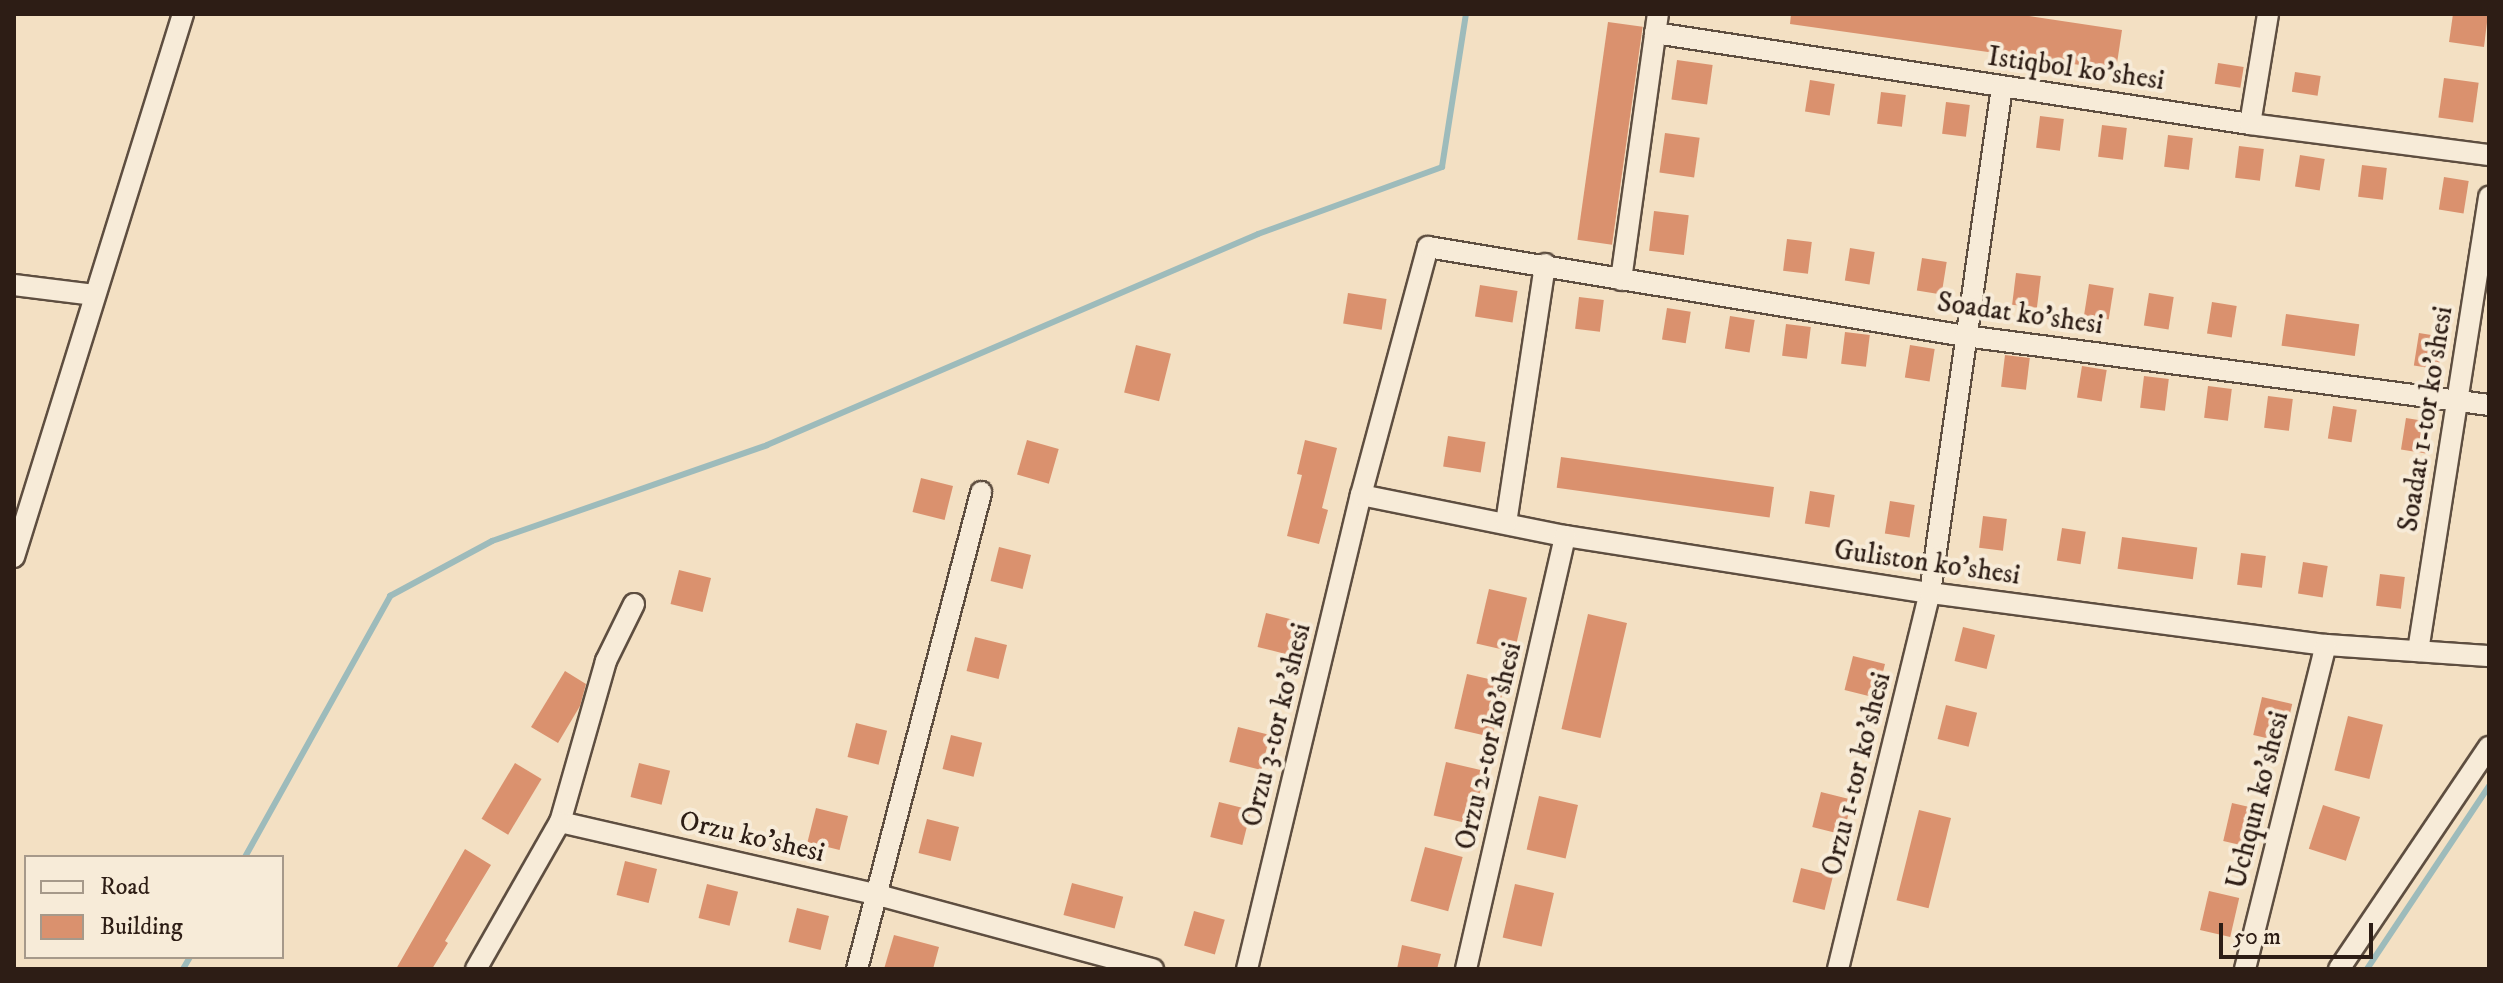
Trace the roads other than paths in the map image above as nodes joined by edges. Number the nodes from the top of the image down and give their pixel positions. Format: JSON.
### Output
{"nodes":[{"id":1,"x":183,"y":14,"type":"edge"},
{"id":2,"x":2268,"y":14,"type":"edge"},
{"id":3,"x":1656,"y":24,"type":"edge"},
{"id":4,"x":2002,"y":87,"type":"junction"},
{"id":5,"x":2250,"y":124,"type":"junction"},
{"id":6,"x":2489,"y":155,"type":"edge"},
{"id":7,"x":2489,"y":197,"type":"edge"},
{"id":8,"x":1545,"y":264,"type":"junction"},
{"id":9,"x":1621,"y":280,"type":"junction"},
{"id":10,"x":14,"y":285,"type":"edge"},
{"id":11,"x":94,"y":295,"type":"junction"},
{"id":12,"x":1965,"y":336,"type":"junction"},
{"id":13,"x":2457,"y":400,"type":"junction"},
{"id":14,"x":2489,"y":405,"type":"edge"},
{"id":15,"x":981,"y":492,"type":"dead end"},
{"id":16,"x":1361,"y":495,"type":"junction"},
{"id":17,"x":1506,"y":523,"type":"junction"},
{"id":18,"x":1565,"y":536,"type":"junction"},
{"id":19,"x":14,"y":557,"type":"edge"},
{"id":20,"x":1930,"y":593,"type":"junction"},
{"id":21,"x":634,"y":604,"type":"dead end"},
{"id":22,"x":2326,"y":645,"type":"junction"},
{"id":23,"x":2418,"y":651,"type":"junction"},
{"id":24,"x":2489,"y":656,"type":"edge"},
{"id":25,"x":2489,"y":747,"type":"edge"},
{"id":26,"x":560,"y":822,"type":"junction"},
{"id":27,"x":878,"y":895,"type":"junction"},
{"id":28,"x":476,"y":969,"type":"edge"},
{"id":29,"x":857,"y":969,"type":"edge"},
{"id":30,"x":1153,"y":969,"type":"edge"},
{"id":31,"x":1247,"y":969,"type":"edge"},
{"id":32,"x":1466,"y":969,"type":"edge"},
{"id":33,"x":1838,"y":969,"type":"edge"},
{"id":34,"x":2245,"y":969,"type":"edge"},
{"id":35,"x":2339,"y":969,"type":"edge"}],
"edges":[{"from":1,"to":11,"type":"street"},
{"from":2,"to":5,"type":"street"},
{"from":3,"to":4,"type":"street","name":"Istiqbol ko'shesi"},
{"from":3,"to":9,"type":"street"},
{"from":4,"to":5,"type":"street","name":"Istiqbol ko'shesi"},
{"from":4,"to":12,"type":"street","name":"Orzu 1-tor ko'shesi"},
{"from":5,"to":6,"type":"street","name":"Istiqbol ko'shesi"},
{"from":7,"to":13,"type":"street","name":"Soadat 1-tor ko'shesi"},
{"from":8,"to":9,"type":"street","name":"Soadat ko'shesi"},
{"from":8,"to":16,"type":"street","name":"Orzu 3-tor ko'shesi"},
{"from":8,"to":17,"type":"street"},
{"from":9,"to":12,"type":"street","name":"Soadat ko'shesi"},
{"from":10,"to":11,"type":"street"},
{"from":11,"to":19,"type":"street"},
{"from":12,"to":13,"type":"street","name":"Soadat ko'shesi"},
{"from":12,"to":20,"type":"street","name":"Orzu 1-tor ko'shesi"},
{"from":13,"to":14,"type":"street","name":"Soadat ko'shesi"},
{"from":13,"to":23,"type":"street","name":"Soadat 1-tor ko'shesi"},
{"from":15,"to":27,"type":"street"},
{"from":16,"to":17,"type":"street","name":"Guliston ko'shesi"},
{"from":16,"to":31,"type":"street","name":"Orzu 3-tor ko'shesi"},
{"from":17,"to":18,"type":"street","name":"Guliston ko'shesi"},
{"from":18,"to":20,"type":"street","name":"Guliston ko'shesi"},
{"from":18,"to":32,"type":"street","name":"Orzu 2-tor ko'shesi"},
{"from":20,"to":22,"type":"street","name":"Guliston ko'shesi"},
{"from":20,"to":33,"type":"street","name":"Orzu 1-tor ko'shesi"},
{"from":21,"to":26,"type":"street"},
{"from":22,"to":23,"type":"street","name":"Guliston ko'shesi"},
{"from":22,"to":34,"type":"street","name":"Uchqun ko'shesi"},
{"from":23,"to":24,"type":"street","name":"Guliston ko'shesi"},
{"from":25,"to":35,"type":"street"},
{"from":26,"to":27,"type":"street","name":"Orzu ko'shesi"},
{"from":26,"to":28,"type":"street"},
{"from":27,"to":29,"type":"street"},
{"from":27,"to":30,"type":"street","name":"Orzu ko'shesi"}]}
